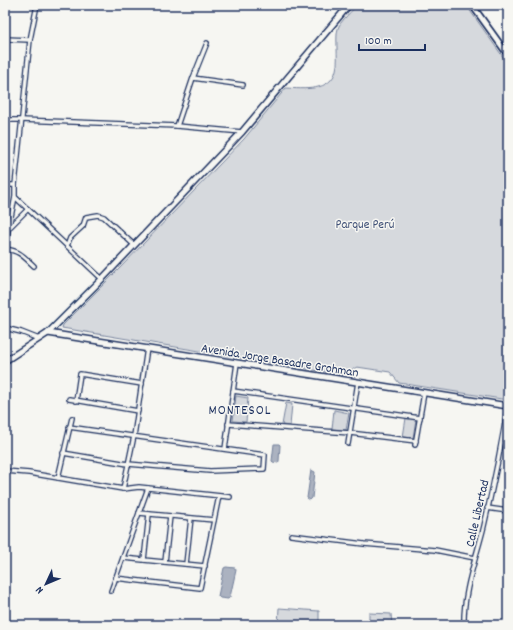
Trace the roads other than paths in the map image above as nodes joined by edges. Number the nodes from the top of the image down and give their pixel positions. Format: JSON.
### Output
{"nodes":[{"id":1,"x":37,"y":5,"type":"edge"},
{"id":2,"x":349,"y":5,"type":"edge"},
{"id":3,"x":472,"y":5,"type":"edge"},
{"id":4,"x":5,"y":39,"type":"edge"},
{"id":5,"x":30,"y":40,"type":"junction"},
{"id":6,"x":207,"y":43,"type":"dead end"},
{"id":7,"x":508,"y":55,"type":"edge"},
{"id":8,"x":193,"y":78,"type":"junction"},
{"id":9,"x":243,"y":85,"type":"dead end"},
{"id":10,"x":5,"y":120,"type":"edge"},
{"id":11,"x":21,"y":120,"type":"junction"},
{"id":12,"x":177,"y":126,"type":"junction"},
{"id":13,"x":242,"y":132,"type":"junction"},
{"id":14,"x":5,"y":185,"type":"edge"},
{"id":15,"x":15,"y":185,"type":"junction"},
{"id":16,"x":15,"y":197,"type":"junction"},
{"id":17,"x":28,"y":209,"type":"junction"},
{"id":18,"x":9,"y":227,"type":"junction"},
{"id":19,"x":5,"y":232,"type":"edge"},
{"id":20,"x":134,"y":245,"type":"junction"},
{"id":21,"x":67,"y":246,"type":"junction"},
{"id":22,"x":5,"y":248,"type":"edge"},
{"id":23,"x":34,"y":266,"type":"dead end"},
{"id":24,"x":102,"y":278,"type":"junction"},
{"id":25,"x":5,"y":328,"type":"edge"},
{"id":26,"x":48,"y":333,"type":"junction"},
{"id":27,"x":39,"y":339,"type":"junction"},
{"id":28,"x":147,"y":348,"type":"junction"},
{"id":29,"x":5,"y":361,"type":"edge"},
{"id":30,"x":237,"y":363,"type":"junction"},
{"id":31,"x":358,"y":382,"type":"junction"},
{"id":32,"x":142,"y":384,"type":"junction"},
{"id":33,"x":233,"y":392,"type":"junction"},
{"id":34,"x":424,"y":392,"type":"junction"},
{"id":35,"x":68,"y":399,"type":"dead end"},
{"id":36,"x":76,"y":401,"type":"junction"},
{"id":37,"x":508,"y":406,"type":"edge"},
{"id":38,"x":354,"y":408,"type":"junction"},
{"id":39,"x":138,"y":411,"type":"junction"},
{"id":40,"x":72,"y":418,"type":"dead end"},
{"id":41,"x":420,"y":418,"type":"junction"},
{"id":42,"x":228,"y":424,"type":"junction"},
{"id":43,"x":69,"y":427,"type":"junction"},
{"id":44,"x":350,"y":433,"type":"junction"},
{"id":45,"x":134,"y":436,"type":"junction"},
{"id":46,"x":416,"y":441,"type":"junction"},
{"id":47,"x":348,"y":444,"type":"dead end"},
{"id":48,"x":415,"y":445,"type":"dead end"},
{"id":49,"x":225,"y":449,"type":"junction"},
{"id":50,"x":64,"y":453,"type":"junction"},
{"id":51,"x":128,"y":464,"type":"junction"},
{"id":52,"x":5,"y":471,"type":"edge"},
{"id":53,"x":58,"y":478,"type":"junction"},
{"id":54,"x":148,"y":488,"type":"junction"},
{"id":55,"x":123,"y":489,"type":"junction"},
{"id":56,"x":219,"y":496,"type":"junction"},
{"id":57,"x":230,"y":497,"type":"dead end"},
{"id":58,"x":487,"y":508,"type":"junction"},
{"id":59,"x":508,"y":511,"type":"edge"},
{"id":60,"x":139,"y":513,"type":"junction"},
{"id":61,"x":149,"y":514,"type":"junction"},
{"id":62,"x":170,"y":516,"type":"junction"},
{"id":63,"x":191,"y":518,"type":"junction"},
{"id":64,"x":214,"y":520,"type":"junction"},
{"id":65,"x":291,"y":536,"type":"dead end"},
{"id":66,"x":123,"y":558,"type":"junction"},
{"id":67,"x":475,"y":558,"type":"junction"},
{"id":68,"x":144,"y":560,"type":"junction"},
{"id":69,"x":165,"y":562,"type":"junction"},
{"id":70,"x":186,"y":564,"type":"junction"},
{"id":71,"x":205,"y":566,"type":"junction"},
{"id":72,"x":116,"y":578,"type":"junction"},
{"id":73,"x":111,"y":591,"type":"dead end"},
{"id":74,"x":464,"y":625,"type":"edge"}],
"edges":[{"from":1,"to":5,"type":"street"},
{"from":2,"to":13,"type":"main road"},
{"from":3,"to":7,"type":"street"},
{"from":4,"to":5,"type":"street"},
{"from":5,"to":11,"type":"street"},
{"from":6,"to":8,"type":"street"},
{"from":8,"to":9,"type":"street"},
{"from":8,"to":12,"type":"street"},
{"from":10,"to":11,"type":"street"},
{"from":11,"to":12,"type":"street"},
{"from":11,"to":15,"type":"street"},
{"from":12,"to":13,"type":"street"},
{"from":13,"to":20,"type":"main road"},
{"from":14,"to":15,"type":"street"},
{"from":15,"to":16,"type":"street"},
{"from":16,"to":17,"type":"street"},
{"from":16,"to":18,"type":"street"},
{"from":17,"to":18,"type":"street"},
{"from":17,"to":21,"type":"street"},
{"from":18,"to":19,"type":"street"},
{"from":18,"to":22,"type":"street"},
{"from":20,"to":21,"type":"street"},
{"from":20,"to":24,"type":"main road"},
{"from":21,"to":24,"type":"street"},
{"from":22,"to":23,"type":"street"},
{"from":24,"to":26,"type":"main road"},
{"from":25,"to":27,"type":"street"},
{"from":26,"to":27,"type":"main road"},
{"from":26,"to":28,"type":"main road","name":"Avenida Jorge Basadre Grohman"},
{"from":27,"to":29,"type":"main road"},
{"from":28,"to":30,"type":"main road","name":"Avenida Jorge Basadre Grohman"},
{"from":28,"to":32,"type":"street"},
{"from":30,"to":31,"type":"main road","name":"Avenida Jorge Basadre Grohman"},
{"from":30,"to":33,"type":"street"},
{"from":31,"to":34,"type":"main road","name":"Avenida Jorge Basadre Grohman"},
{"from":31,"to":38,"type":"street"},
{"from":32,"to":36,"type":"street"},
{"from":32,"to":39,"type":"street"},
{"from":33,"to":38,"type":"street"},
{"from":33,"to":42,"type":"street"},
{"from":34,"to":37,"type":"main road","name":"Avenida Jorge Basadre Grohman"},
{"from":34,"to":41,"type":"street"},
{"from":35,"to":36,"type":"street"},
{"from":36,"to":39,"type":"street"},
{"from":37,"to":58,"type":"street","name":"Calle Libertad"},
{"from":38,"to":41,"type":"street"},
{"from":38,"to":44,"type":"street"},
{"from":39,"to":45,"type":"street"},
{"from":40,"to":43,"type":"street"},
{"from":41,"to":46,"type":"street"},
{"from":42,"to":44,"type":"street"},
{"from":42,"to":49,"type":"street"},
{"from":43,"to":45,"type":"street"},
{"from":43,"to":50,"type":"street"},
{"from":44,"to":46,"type":"street"},
{"from":44,"to":47,"type":"street"},
{"from":45,"to":49,"type":"street"},
{"from":45,"to":51,"type":"street"},
{"from":46,"to":48,"type":"street"},
{"from":49,"to":51,"type":"street"},
{"from":50,"to":51,"type":"street"},
{"from":50,"to":53,"type":"street"},
{"from":51,"to":55,"type":"street"},
{"from":52,"to":53,"type":"street"},
{"from":53,"to":55,"type":"street"},
{"from":54,"to":55,"type":"street"},
{"from":54,"to":56,"type":"street"},
{"from":54,"to":60,"type":"street"},
{"from":56,"to":57,"type":"street"},
{"from":56,"to":64,"type":"street"},
{"from":58,"to":59,"type":"street"},
{"from":58,"to":67,"type":"street","name":"Calle Libertad"},
{"from":60,"to":61,"type":"street"},
{"from":60,"to":66,"type":"street"},
{"from":61,"to":62,"type":"street"},
{"from":61,"to":68,"type":"street"},
{"from":62,"to":63,"type":"street"},
{"from":62,"to":69,"type":"street"},
{"from":63,"to":64,"type":"street"},
{"from":63,"to":70,"type":"street"},
{"from":64,"to":71,"type":"street"},
{"from":65,"to":67,"type":"street"},
{"from":66,"to":68,"type":"street"},
{"from":66,"to":72,"type":"street"},
{"from":67,"to":74,"type":"street","name":"Calle Libertad"},
{"from":68,"to":69,"type":"street"},
{"from":69,"to":70,"type":"street"},
{"from":70,"to":71,"type":"street"},
{"from":71,"to":72,"type":"street"},
{"from":72,"to":73,"type":"street"}]}
